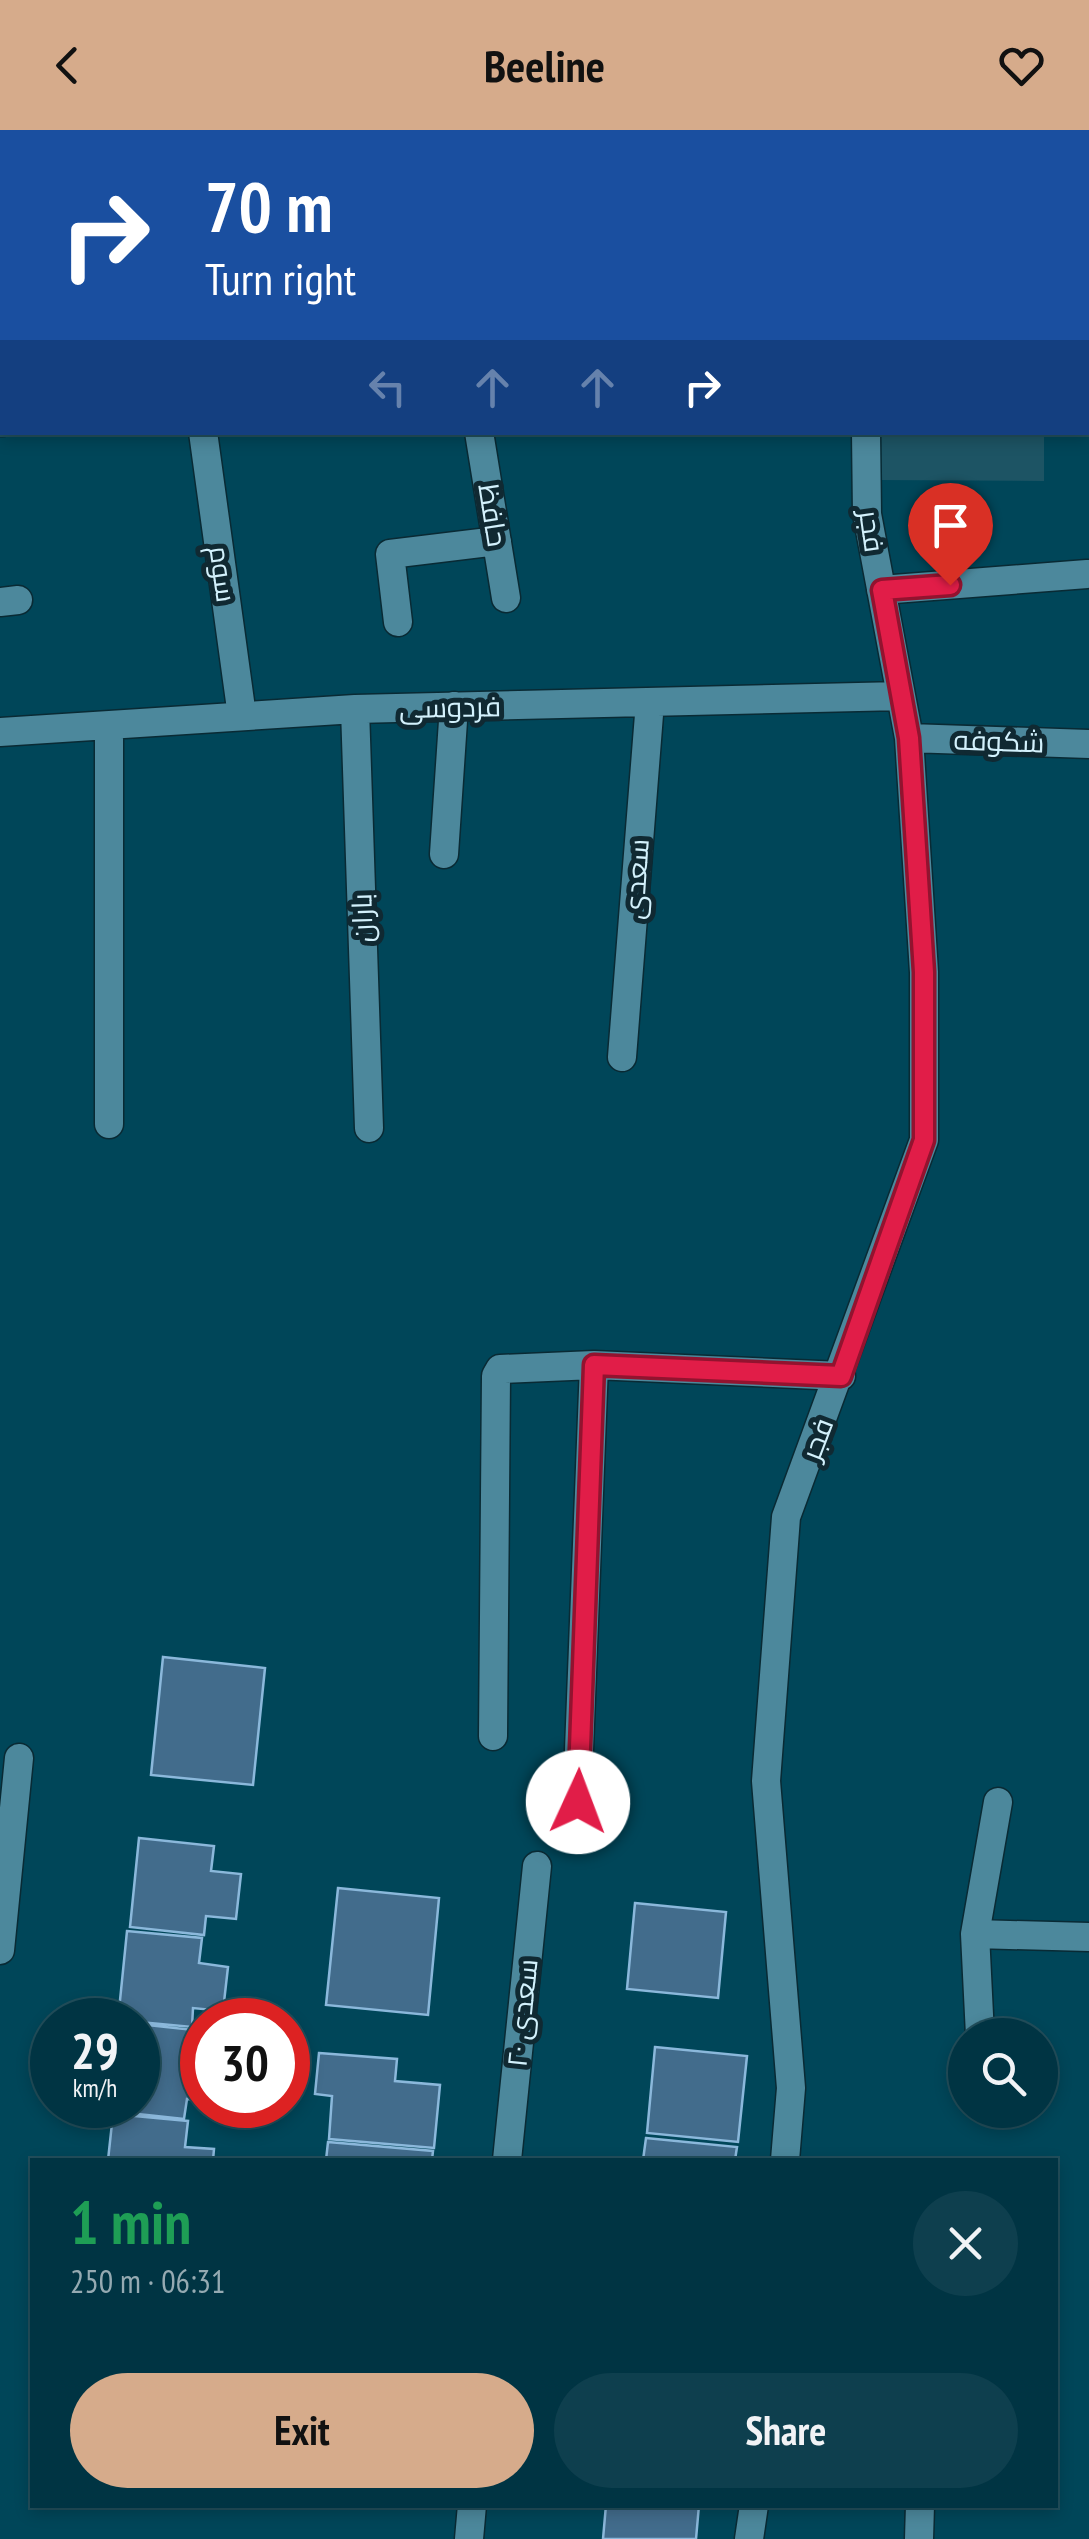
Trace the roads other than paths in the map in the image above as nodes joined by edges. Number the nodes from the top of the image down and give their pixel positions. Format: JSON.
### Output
{"nodes":[{"id":1,"x":203,"y":435,"type":"edge"},
{"id":2,"x":480,"y":435,"type":"edge"},
{"id":3,"x":866,"y":435,"type":"edge"},
{"id":4,"x":497,"y":540,"type":"junction"},
{"id":5,"x":1087,"y":574,"type":"edge"},
{"id":6,"x":882,"y":590,"type":"junction"},
{"id":7,"x":506,"y":598,"type":"dead end"},
{"id":8,"x":398,"y":622,"type":"dead end"},
{"id":9,"x":901,"y":696,"type":"junction"},
{"id":10,"x":650,"y":702,"type":"junction"},
{"id":11,"x":454,"y":706,"type":"junction"},
{"id":12,"x":355,"y":708,"type":"junction"},
{"id":13,"x":242,"y":716,"type":"junction"},
{"id":14,"x":109,"y":725,"type":"junction"},
{"id":15,"x":0,"y":732,"type":"edge"},
{"id":16,"x":909,"y":738,"type":"junction"},
{"id":17,"x":1089,"y":744,"type":"edge"},
{"id":18,"x":444,"y":854,"type":"dead end"},
{"id":19,"x":622,"y":1056,"type":"dead end"},
{"id":20,"x":109,"y":1124,"type":"dead end"},
{"id":21,"x":369,"y":1128,"type":"dead end"},
{"id":22,"x":594,"y":1365,"type":"junction"},
{"id":23,"x":841,"y":1376,"type":"junction"},
{"id":24,"x":493,"y":1736,"type":"dead end"},
{"id":25,"x":19,"y":1758,"type":"dead end"},
{"id":26,"x":578,"y":1802,"type":"dead end"},
{"id":27,"x":998,"y":1802,"type":"dead end"},
{"id":28,"x":537,"y":1866,"type":"dead end"},
{"id":29,"x":975,"y":1934,"type":"junction"},
{"id":30,"x":1089,"y":1937,"type":"edge"},
{"id":31,"x":0,"y":1950,"type":"edge"},
{"id":32,"x":979,"y":2018,"type":"edge"},
{"id":33,"x":507,"y":2158,"type":"edge"},
{"id":34,"x":784,"y":2158,"type":"edge"},
{"id":35,"x":472,"y":2508,"type":"edge"},
{"id":36,"x":754,"y":2508,"type":"edge"},
{"id":37,"x":920,"y":2508,"type":"edge"},
{"id":38,"x":469,"y":2539,"type":"edge"},
{"id":39,"x":749,"y":2539,"type":"edge"},
{"id":40,"x":919,"y":2539,"type":"edge"}],
"edges":[{"from":1,"to":13,"type":"street","name":"سوم"},
{"from":2,"to":4,"type":"street","name":"حافظ"},
{"from":3,"to":6,"type":"street","name":"فجر"},
{"from":4,"to":7,"type":"street","name":"حافظ"},
{"from":4,"to":8,"type":"street"},
{"from":5,"to":6,"type":"street"},
{"from":6,"to":9,"type":"street","name":"فجر"},
{"from":9,"to":10,"type":"street","name":"فردوسی"},
{"from":9,"to":16,"type":"street","name":"فجر"},
{"from":10,"to":11,"type":"street","name":"فردوسی"},
{"from":10,"to":19,"type":"street","name":"سعدی"},
{"from":11,"to":12,"type":"street","name":"فردوسی"},
{"from":11,"to":18,"type":"street"},
{"from":12,"to":13,"type":"street","name":"فردوسی"},
{"from":12,"to":21,"type":"street","name":"باران"},
{"from":13,"to":14,"type":"street","name":"فردوسی"},
{"from":14,"to":15,"type":"street","name":"فردوسی"},
{"from":14,"to":20,"type":"street"},
{"from":16,"to":17,"type":"street","name":"شکوفه"},
{"from":16,"to":23,"type":"street","name":"فجر"},
{"from":22,"to":23,"type":"street"},
{"from":22,"to":24,"type":"street"},
{"from":22,"to":26,"type":"street"},
{"from":23,"to":34,"type":"street","name":"فجر"},
{"from":25,"to":31,"type":"street"},
{"from":27,"to":29,"type":"street"},
{"from":28,"to":33,"type":"street","name":"سعدی ۲۰"},
{"from":29,"to":30,"type":"street"},
{"from":29,"to":32,"type":"street"},
{"from":35,"to":38,"type":"street"},
{"from":36,"to":39,"type":"street"},
{"from":37,"to":40,"type":"street"}]}
